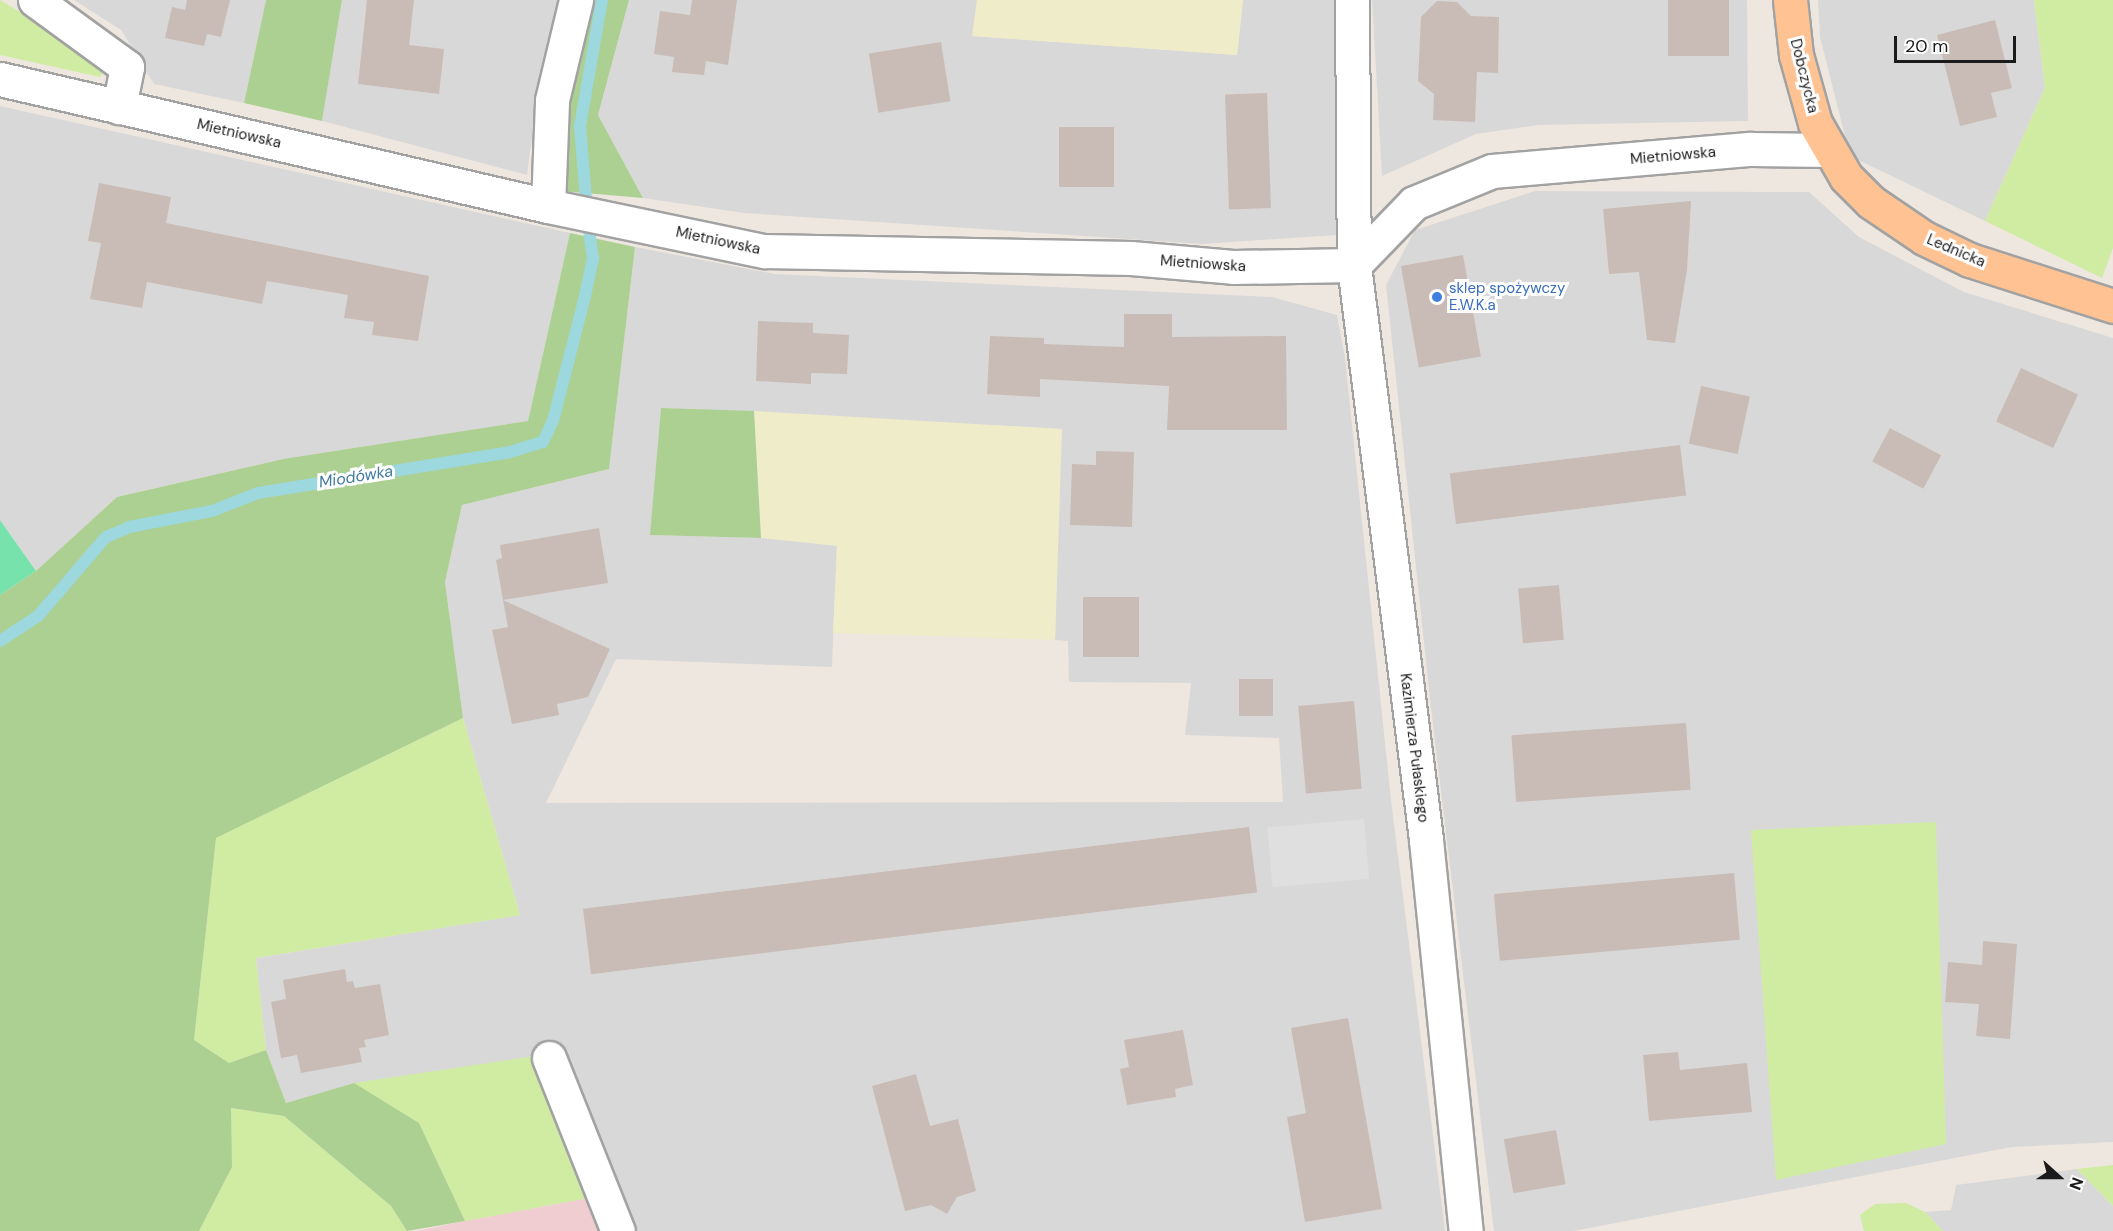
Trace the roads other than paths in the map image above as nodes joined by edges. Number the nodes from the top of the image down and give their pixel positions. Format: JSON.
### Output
{"nodes":[{"id":1,"x":35,"y":0,"type":"edge"},
{"id":2,"x":576,"y":0,"type":"edge"},
{"id":3,"x":1352,"y":0,"type":"edge"},
{"id":4,"x":1790,"y":0,"type":"edge"},
{"id":5,"x":0,"y":79,"type":"edge"},
{"id":6,"x":119,"y":107,"type":"junction"},
{"id":7,"x":1829,"y":150,"type":"junction"},
{"id":8,"x":548,"y":206,"type":"junction"},
{"id":9,"x":1354,"y":265,"type":"junction"},
{"id":10,"x":2113,"y":306,"type":"edge"},
{"id":11,"x":549,"y":1058,"type":"dead end"},
{"id":12,"x":618,"y":1231,"type":"edge"},
{"id":13,"x":1466,"y":1231,"type":"edge"}],
"edges":[{"from":1,"to":6,"type":"street"},
{"from":2,"to":8,"type":"street"},
{"from":3,"to":9,"type":"street","name":"Kazimierza Pułaskiego"},
{"from":4,"to":7,"type":"main road","name":"Dobczycka"},
{"from":5,"to":6,"type":"street","name":"Mietniowska"},
{"from":6,"to":8,"type":"street","name":"Mietniowska"},
{"from":7,"to":9,"type":"street","name":"Mietniowska"},
{"from":7,"to":10,"type":"main road","name":"Lednicka"},
{"from":8,"to":9,"type":"street","name":"Mietniowska"},
{"from":9,"to":13,"type":"street","name":"Kazimierza Pułaskiego"},
{"from":11,"to":12,"type":"street"}]}
